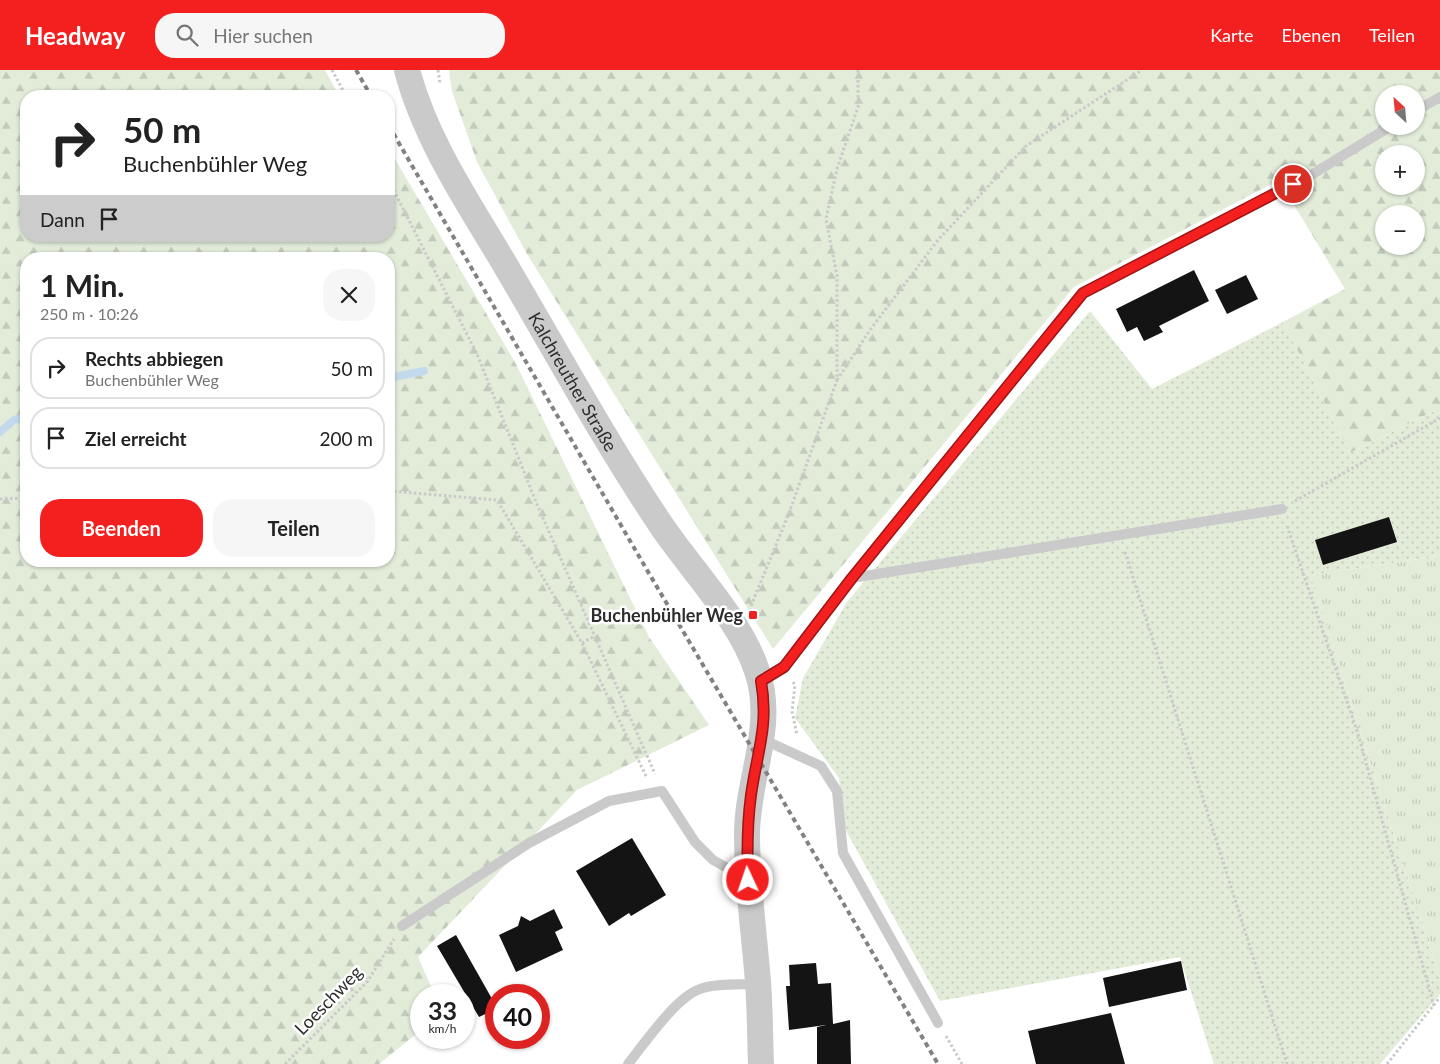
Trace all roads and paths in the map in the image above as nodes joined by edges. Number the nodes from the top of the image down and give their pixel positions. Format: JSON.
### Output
{"nodes":[{"id":1,"x":332,"y":70,"type":"edge"},
{"id":2,"x":407,"y":70,"type":"edge"},
{"id":3,"x":858,"y":70,"type":"edge"},
{"id":4,"x":1142,"y":70,"type":"edge"},
{"id":5,"x":343,"y":90,"type":"edge"},
{"id":6,"x":1440,"y":97,"type":"edge"},
{"id":7,"x":1425,"y":106,"type":"edge"},
{"id":8,"x":1376,"y":135,"type":"edge"},
{"id":9,"x":395,"y":193,"type":"edge"},
{"id":10,"x":837,"y":380,"type":"junction"},
{"id":11,"x":1440,"y":418,"type":"edge"},
{"id":12,"x":395,"y":491,"type":"edge"},
{"id":13,"x":20,"y":498,"type":"edge"},
{"id":14,"x":0,"y":499,"type":"edge"},
{"id":15,"x":1282,"y":509,"type":"junction"},
{"id":16,"x":1120,"y":535,"type":"junction"},
{"id":17,"x":852,"y":578,"type":"junction"},
{"id":18,"x":750,"y":607,"type":"dead end"},
{"id":19,"x":595,"y":636,"type":"junction"},
{"id":20,"x":582,"y":643,"type":"junction"},
{"id":21,"x":784,"y":667,"type":"junction"},
{"id":22,"x":761,"y":681,"type":"junction"},
{"id":23,"x":762,"y":739,"type":"junction"},
{"id":24,"x":800,"y":758,"type":"junction"},
{"id":25,"x":658,"y":792,"type":"junction"},
{"id":26,"x":748,"y":880,"type":"junction"},
{"id":27,"x":402,"y":926,"type":"joint"},
{"id":28,"x":758,"y":984,"type":"junction"},
{"id":29,"x":1440,"y":997,"type":"edge"},
{"id":30,"x":1434,"y":1006,"type":"junction"},
{"id":31,"x":938,"y":1023,"type":"joint"},
{"id":32,"x":285,"y":1064,"type":"edge"},
{"id":33,"x":628,"y":1064,"type":"edge"},
{"id":34,"x":761,"y":1064,"type":"edge"},
{"id":35,"x":962,"y":1064,"type":"edge"},
{"id":36,"x":1287,"y":1064,"type":"edge"},
{"id":37,"x":1387,"y":1064,"type":"edge"}],
"edges":[{"from":1,"to":5,"type":"path"},
{"from":2,"to":22,"type":"street","name":"Kalchreuther Straße"},
{"from":3,"to":10,"type":"path"},
{"from":4,"to":10,"type":"path"},
{"from":6,"to":7,"type":"lane"},
{"from":8,"to":17,"type":"lane"},
{"from":9,"to":19,"type":"path"},
{"from":10,"to":18,"type":"path"},
{"from":11,"to":15,"type":"path"},
{"from":12,"to":20,"type":"path"},
{"from":13,"to":14,"type":"path"},
{"from":15,"to":16,"type":"lane"},
{"from":15,"to":30,"type":"path"},
{"from":16,"to":17,"type":"lane"},
{"from":16,"to":36,"type":"path"},
{"from":17,"to":21,"type":"lane"},
{"from":19,"to":20,"type":"path"},
{"from":19,"to":25,"type":"path"},
{"from":20,"to":25,"type":"path"},
{"from":21,"to":22,"type":"lane"},
{"from":21,"to":24,"type":"path"},
{"from":22,"to":23,"type":"street","name":"Kalchreuther Straße"},
{"from":23,"to":24,"type":"lane"},
{"from":23,"to":26,"type":"street","name":"Kalchreuther Straße"},
{"from":24,"to":31,"type":"lane"},
{"from":25,"to":26,"type":"lane"},
{"from":25,"to":27,"type":"lane"},
{"from":26,"to":28,"type":"street","name":"Kalchreuther Straße"},
{"from":27,"to":32,"type":"path","name":"Loeschweg"},
{"from":28,"to":33,"type":"lane"},
{"from":28,"to":34,"type":"street","name":"Kalchreuther Straße"},
{"from":29,"to":30,"type":"path"},
{"from":30,"to":37,"type":"path"},
{"from":31,"to":35,"type":"path"}]}
